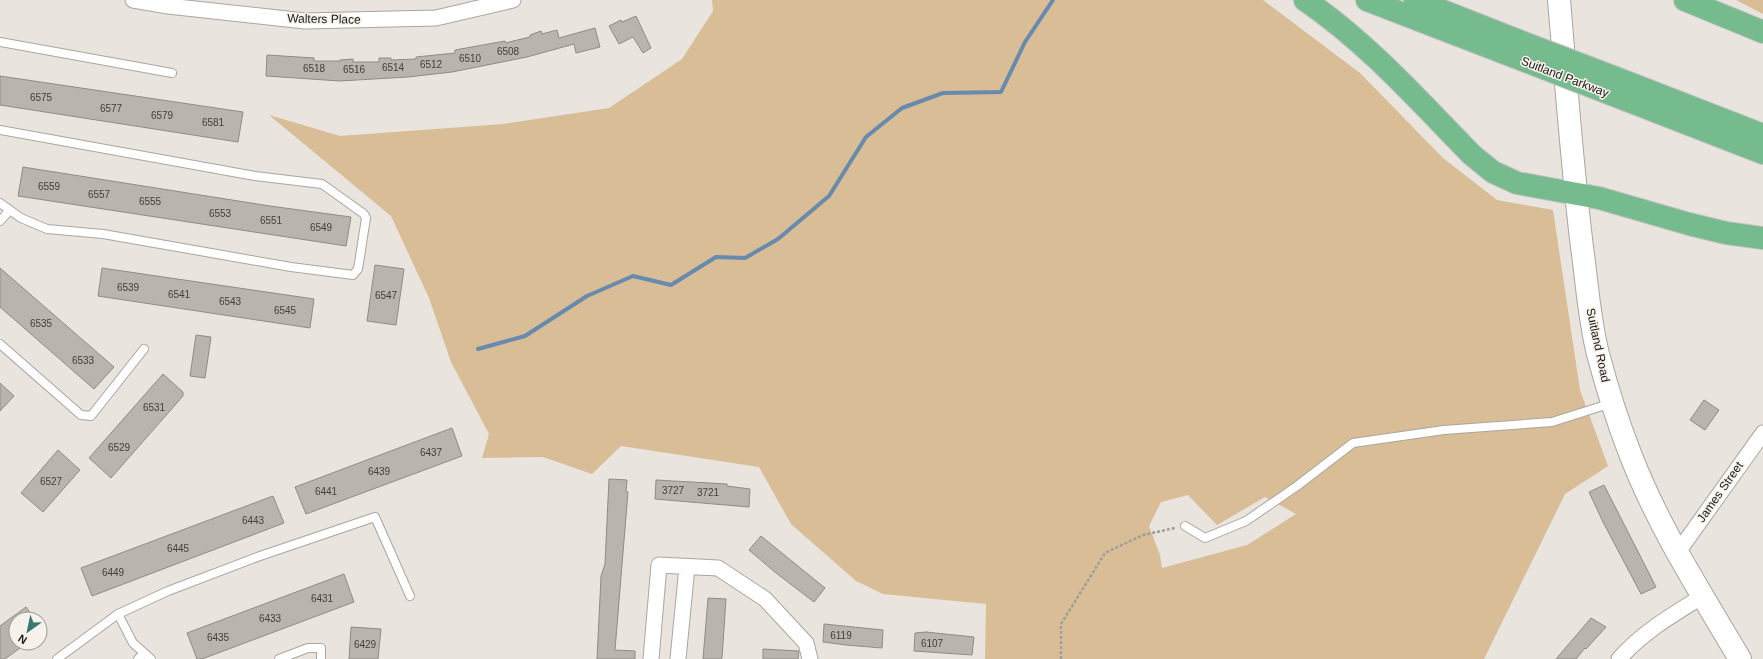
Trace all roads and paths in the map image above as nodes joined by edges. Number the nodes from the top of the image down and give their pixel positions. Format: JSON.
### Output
{"nodes":[{"id":1,"x":133,"y":0,"type":"edge"},
{"id":2,"x":513,"y":0,"type":"edge"},
{"id":3,"x":1304,"y":0,"type":"edge"},
{"id":4,"x":1367,"y":0,"type":"edge"},
{"id":5,"x":1415,"y":0,"type":"edge"},
{"id":6,"x":1559,"y":0,"type":"edge"},
{"id":7,"x":1685,"y":0,"type":"edge"},
{"id":8,"x":1763,"y":32,"type":"edge"},
{"id":9,"x":0,"y":42,"type":"edge"},
{"id":10,"x":1517,"y":49,"type":"junction"},
{"id":11,"x":172,"y":73,"type":"dead end"},
{"id":12,"x":1614,"y":86,"type":"junction"},
{"id":13,"x":0,"y":130,"type":"edge"},
{"id":14,"x":1763,"y":135,"type":"edge"},
{"id":15,"x":1763,"y":153,"type":"edge"},
{"id":16,"x":1576,"y":193,"type":"junction"},
{"id":17,"x":0,"y":203,"type":"edge"},
{"id":18,"x":9,"y":211,"type":"junction"},
{"id":19,"x":0,"y":221,"type":"edge"},
{"id":20,"x":1763,"y":238,"type":"edge"},
{"id":21,"x":0,"y":344,"type":"edge"},
{"id":22,"x":144,"y":349,"type":"dead end"},
{"id":23,"x":1612,"y":403,"type":"junction"},
{"id":24,"x":1763,"y":433,"type":"edge"},
{"id":25,"x":1185,"y":526,"type":"joint"},
{"id":26,"x":1678,"y":552,"type":"junction"},
{"id":27,"x":687,"y":567,"type":"junction"},
{"id":28,"x":410,"y":596,"type":"dead end"},
{"id":29,"x":1703,"y":596,"type":"junction"},
{"id":30,"x":118,"y":614,"type":"junction"},
{"id":31,"x":141,"y":656,"type":"edge"},
{"id":32,"x":57,"y":659,"type":"edge"},
{"id":33,"x":152,"y":659,"type":"edge"},
{"id":34,"x":279,"y":659,"type":"edge"},
{"id":35,"x":321,"y":659,"type":"edge"},
{"id":36,"x":651,"y":659,"type":"edge"},
{"id":37,"x":678,"y":659,"type":"edge"},
{"id":38,"x":810,"y":659,"type":"edge"},
{"id":39,"x":1061,"y":659,"type":"edge"},
{"id":40,"x":1619,"y":659,"type":"edge"},
{"id":41,"x":1740,"y":659,"type":"edge"}],
"edges":[{"from":1,"to":2,"type":"street","name":"Walters Place"},
{"from":3,"to":16,"type":"highway"},
{"from":4,"to":10,"type":"highway","name":"Suitland Parkway"},
{"from":5,"to":10,"type":"highway","name":"Suitland Parkway"},
{"from":6,"to":16,"type":"main road","name":"Suitland Road"},
{"from":7,"to":8,"type":"highway"},
{"from":9,"to":11,"type":"lane"},
{"from":10,"to":12,"type":"highway","name":"Suitland Parkway","bridge":true},
{"from":12,"to":14,"type":"highway","name":"Suitland Parkway"},
{"from":12,"to":15,"type":"highway","name":"Suitland Parkway"},
{"from":13,"to":18,"type":"lane"},
{"from":16,"to":20,"type":"highway"},
{"from":16,"to":23,"type":"main road","name":"Suitland Road"},
{"from":17,"to":18,"type":"lane"},
{"from":18,"to":19,"type":"lane"},
{"from":21,"to":22,"type":"lane"},
{"from":23,"to":25,"type":"lane"},
{"from":23,"to":26,"type":"main road","name":"Suitland Road"},
{"from":24,"to":26,"type":"street","name":"James Street"},
{"from":25,"to":39,"type":"path"},
{"from":26,"to":29,"type":"main road","name":"Suitland Road"},
{"from":27,"to":36,"type":"street"},
{"from":27,"to":37,"type":"street"},
{"from":27,"to":38,"type":"street"},
{"from":28,"to":30,"type":"lane"},
{"from":29,"to":40,"type":"street"},
{"from":29,"to":41,"type":"main road","name":"Suitland Road"},
{"from":30,"to":31,"type":"lane"},
{"from":30,"to":32,"type":"lane"},
{"from":31,"to":33,"type":"lane"},
{"from":34,"to":35,"type":"lane"}]}
